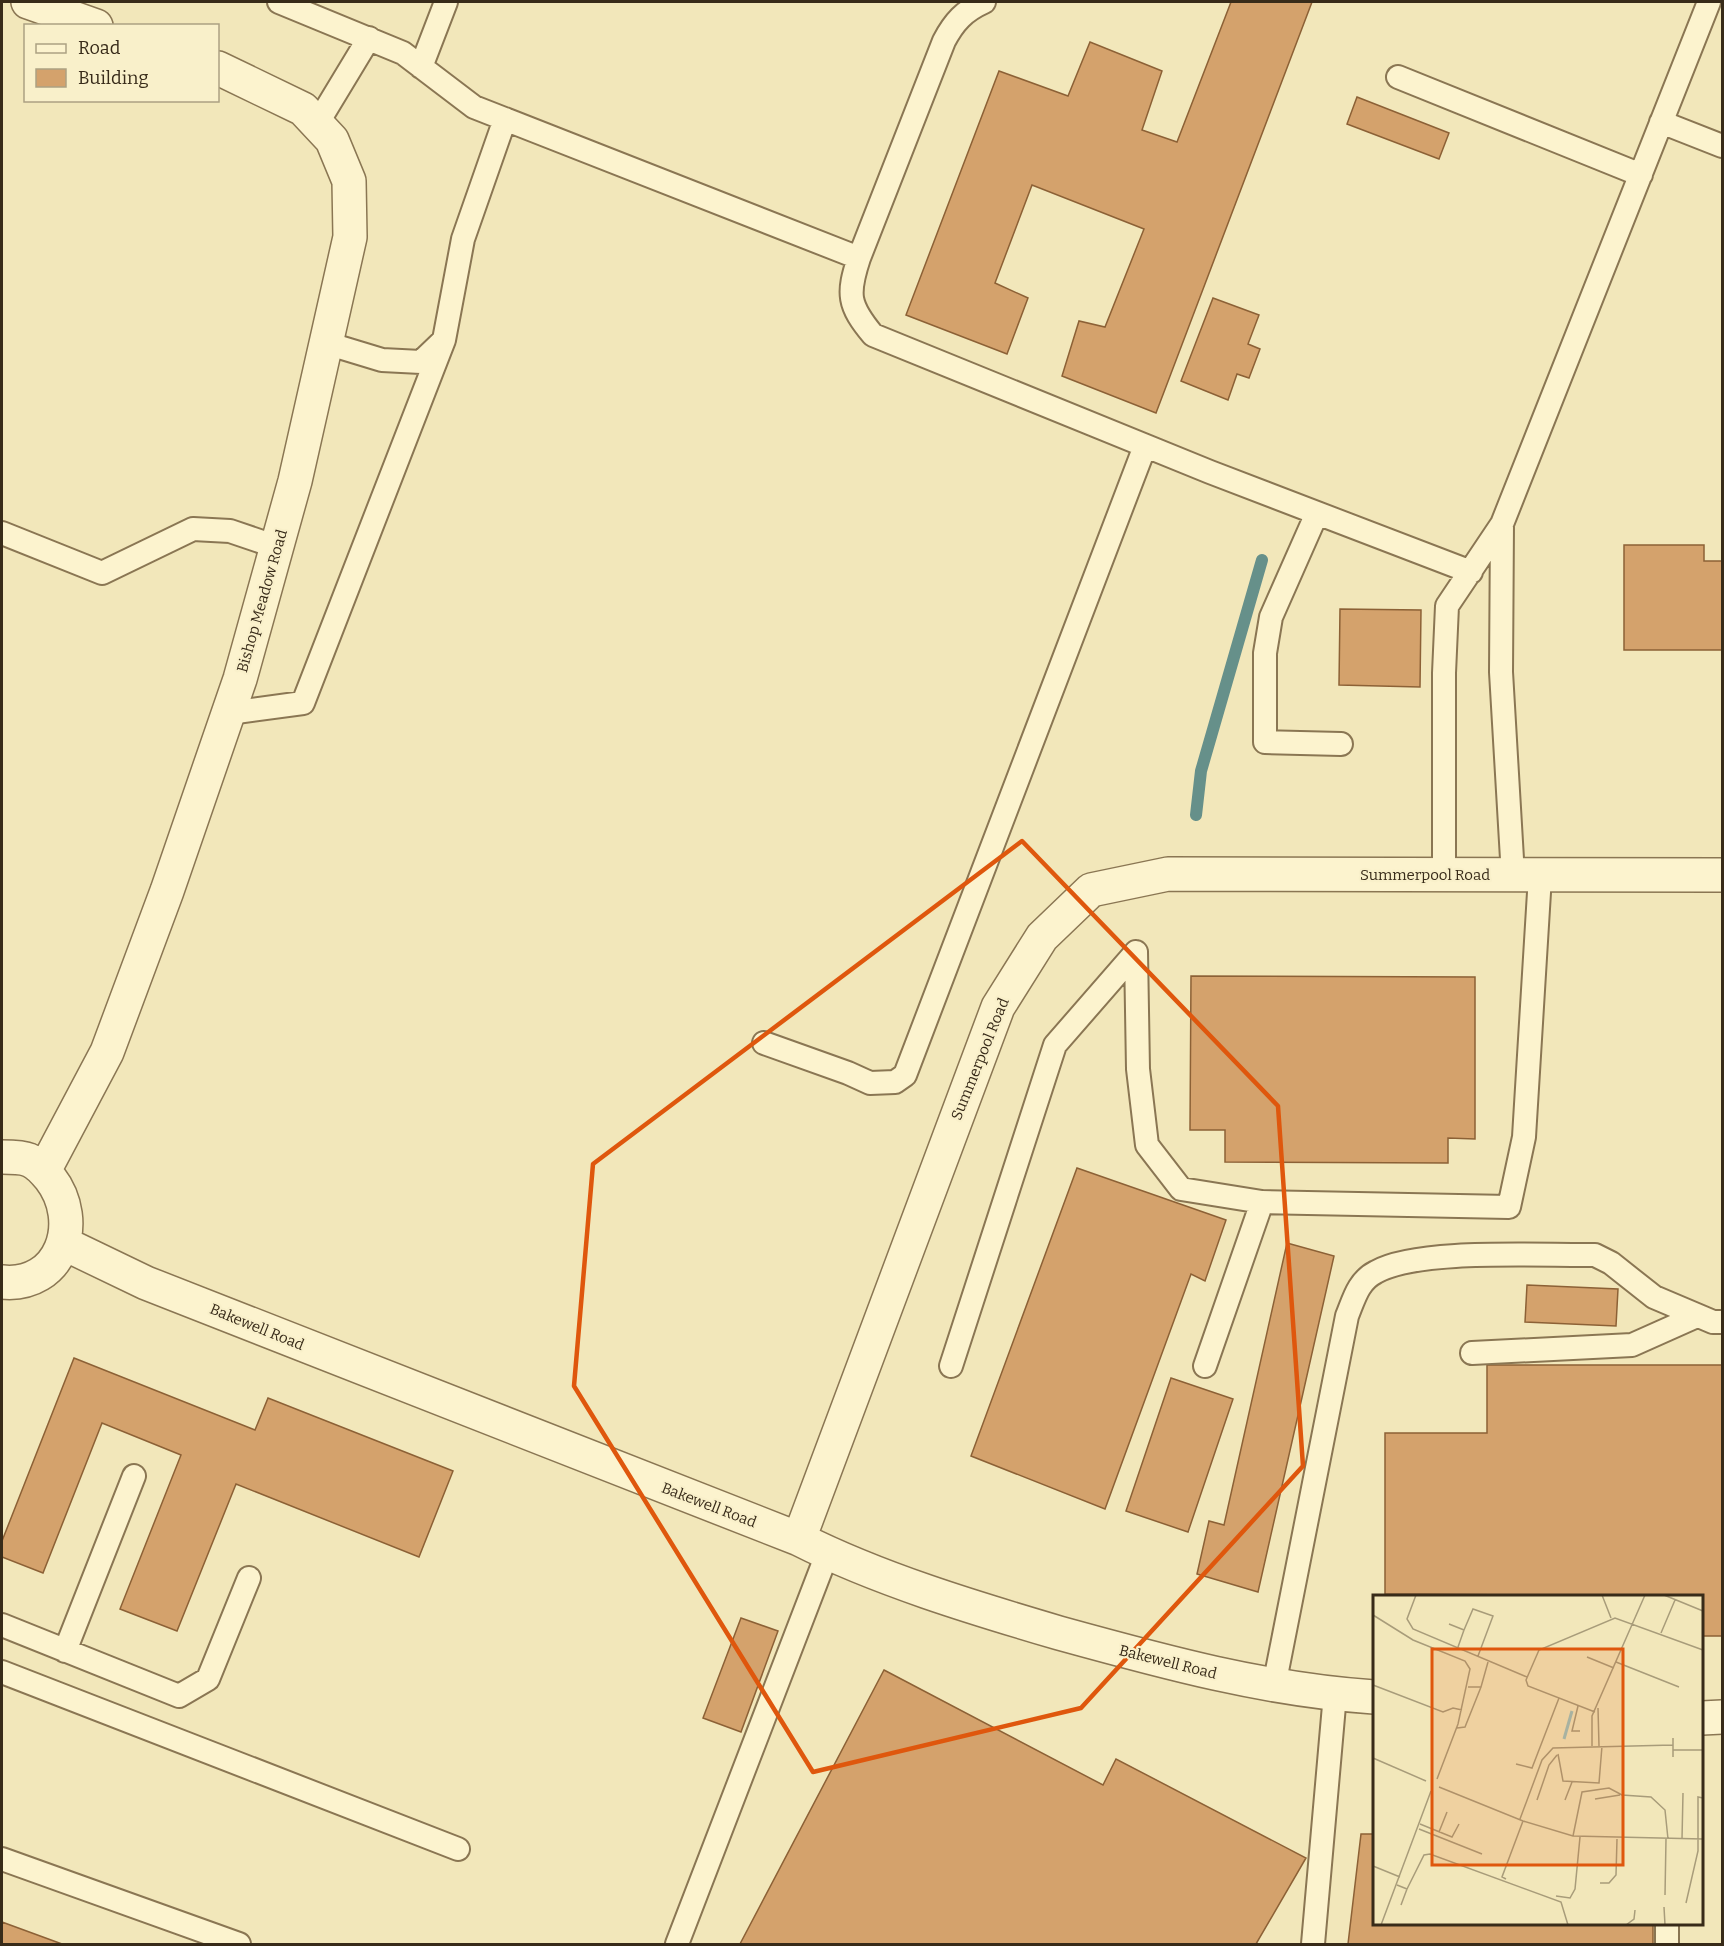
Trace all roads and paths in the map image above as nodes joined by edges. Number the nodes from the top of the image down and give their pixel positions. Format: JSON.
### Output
{"nodes":[{"id":1,"x":28,"y":2,"type":"edge"},
{"id":2,"x":279,"y":2,"type":"edge"},
{"id":3,"x":446,"y":2,"type":"edge"},
{"id":4,"x":984,"y":2,"type":"edge"},
{"id":5,"x":1709,"y":2,"type":"edge"},
{"id":6,"x":90,"y":24,"type":"edge"},
{"id":7,"x":369,"y":38,"type":"junction"},
{"id":8,"x":422,"y":67,"type":"junction"},
{"id":9,"x":219,"y":68,"type":"edge"},
{"id":10,"x":1398,"y":77,"type":"dead end"},
{"id":11,"x":505,"y":119,"type":"junction"},
{"id":12,"x":1661,"y":122,"type":"junction"},
{"id":13,"x":317,"y":124,"type":"junction"},
{"id":14,"x":1722,"y":146,"type":"edge"},
{"id":15,"x":1641,"y":175,"type":"junction"},
{"id":16,"x":859,"y":258,"type":"junction"},
{"id":17,"x":444,"y":340,"type":"junction"},
{"id":18,"x":326,"y":342,"type":"junction"},
{"id":19,"x":1145,"y":446,"type":"junction"},
{"id":20,"x":1317,"y":513,"type":"junction"},
{"id":21,"x":1502,"y":524,"type":"junction"},
{"id":22,"x":2,"y":533,"type":"edge"},
{"id":23,"x":277,"y":547,"type":"junction"},
{"id":24,"x":1471,"y":572,"type":"junction"},
{"id":25,"x":229,"y":713,"type":"junction"},
{"id":26,"x":1341,"y":744,"type":"dead end"},
{"id":27,"x":1444,"y":874,"type":"junction"},
{"id":28,"x":1722,"y":874,"type":"edge"},
{"id":29,"x":1526,"y":876,"type":"junction"},
{"id":30,"x":764,"y":1043,"type":"dead end"},
{"id":31,"x":2,"y":1157,"type":"edge"},
{"id":32,"x":44,"y":1171,"type":"junction"},
{"id":33,"x":1262,"y":1202,"type":"junction"},
{"id":34,"x":65,"y":1244,"type":"junction"},
{"id":35,"x":2,"y":1282,"type":"edge"},
{"id":36,"x":1697,"y":1316,"type":"junction"},
{"id":37,"x":1722,"y":1322,"type":"edge"},
{"id":38,"x":1472,"y":1353,"type":"dead end"},
{"id":39,"x":951,"y":1366,"type":"dead end"},
{"id":40,"x":1204,"y":1366,"type":"dead end"},
{"id":41,"x":135,"y":1476,"type":"dead end"},
{"id":42,"x":799,"y":1539,"type":"junction"},
{"id":43,"x":828,"y":1554,"type":"junction"},
{"id":44,"x":249,"y":1578,"type":"dead end"},
{"id":45,"x":2,"y":1625,"type":"edge"},
{"id":46,"x":65,"y":1651,"type":"junction"},
{"id":47,"x":2,"y":1672,"type":"edge"},
{"id":48,"x":1274,"y":1686,"type":"junction"},
{"id":49,"x":1335,"y":1694,"type":"junction"},
{"id":50,"x":1373,"y":1697,"type":"edge"},
{"id":51,"x":1703,"y":1718,"type":"edge"},
{"id":52,"x":1722,"y":1718,"type":"edge"},
{"id":53,"x":458,"y":1849,"type":"dead end"},
{"id":54,"x":2,"y":1859,"type":"edge"},
{"id":55,"x":1667,"y":1925,"type":"edge"},
{"id":56,"x":239,"y":1944,"type":"edge"},
{"id":57,"x":677,"y":1944,"type":"edge"},
{"id":58,"x":1313,"y":1944,"type":"edge"},
{"id":59,"x":1667,"y":1944,"type":"edge"}],
"edges":[{"from":1,"to":6,"type":"street"},
{"from":2,"to":7,"type":"lane"},
{"from":3,"to":8,"type":"lane"},
{"from":4,"to":16,"type":"lane"},
{"from":5,"to":12,"type":"lane"},
{"from":7,"to":8,"type":"lane"},
{"from":7,"to":13,"type":"lane"},
{"from":8,"to":11,"type":"lane"},
{"from":9,"to":13,"type":"street","name":"Bishop Meadow Road"},
{"from":10,"to":15,"type":"lane"},
{"from":11,"to":16,"type":"lane"},
{"from":11,"to":17,"type":"lane"},
{"from":12,"to":14,"type":"lane"},
{"from":12,"to":15,"type":"lane"},
{"from":13,"to":18,"type":"street","name":"Bishop Meadow Road"},
{"from":15,"to":21,"type":"lane"},
{"from":16,"to":19,"type":"lane"},
{"from":17,"to":18,"type":"lane"},
{"from":17,"to":25,"type":"lane"},
{"from":18,"to":23,"type":"street","name":"Bishop Meadow Road"},
{"from":19,"to":20,"type":"lane"},
{"from":19,"to":30,"type":"lane"},
{"from":20,"to":24,"type":"lane"},
{"from":20,"to":26,"type":"lane"},
{"from":21,"to":24,"type":"lane"},
{"from":21,"to":29,"type":"lane"},
{"from":22,"to":23,"type":"lane"},
{"from":23,"to":25,"type":"street","name":"Bishop Meadow Road"},
{"from":24,"to":27,"type":"lane"},
{"from":25,"to":32,"type":"street","name":"Bishop Meadow Road"},
{"from":27,"to":29,"type":"street","name":"Summerpool Road"},
{"from":27,"to":42,"type":"street","name":"Summerpool Road"},
{"from":28,"to":29,"type":"street","name":"Summerpool Road"},
{"from":29,"to":33,"type":"lane"},
{"from":31,"to":32,"type":"street"},
{"from":32,"to":34,"type":"street"},
{"from":33,"to":39,"type":"lane"},
{"from":33,"to":40,"type":"lane"},
{"from":34,"to":35,"type":"street"},
{"from":34,"to":42,"type":"street","name":"Bakewell Road"},
{"from":36,"to":37,"type":"lane"},
{"from":36,"to":38,"type":"lane"},
{"from":36,"to":48,"type":"lane"},
{"from":41,"to":46,"type":"lane"},
{"from":42,"to":43,"type":"street","name":"Bakewell Road"},
{"from":43,"to":48,"type":"street","name":"Bakewell Road"},
{"from":43,"to":57,"type":"lane"},
{"from":44,"to":46,"type":"lane"},
{"from":45,"to":46,"type":"lane"},
{"from":47,"to":53,"type":"lane"},
{"from":48,"to":49,"type":"street","name":"Bakewell Road"},
{"from":49,"to":50,"type":"street","name":"Bakewell Road"},
{"from":49,"to":58,"type":"lane"},
{"from":51,"to":52,"type":"street"},
{"from":54,"to":56,"type":"lane"},
{"from":55,"to":59,"type":"lane"}]}
